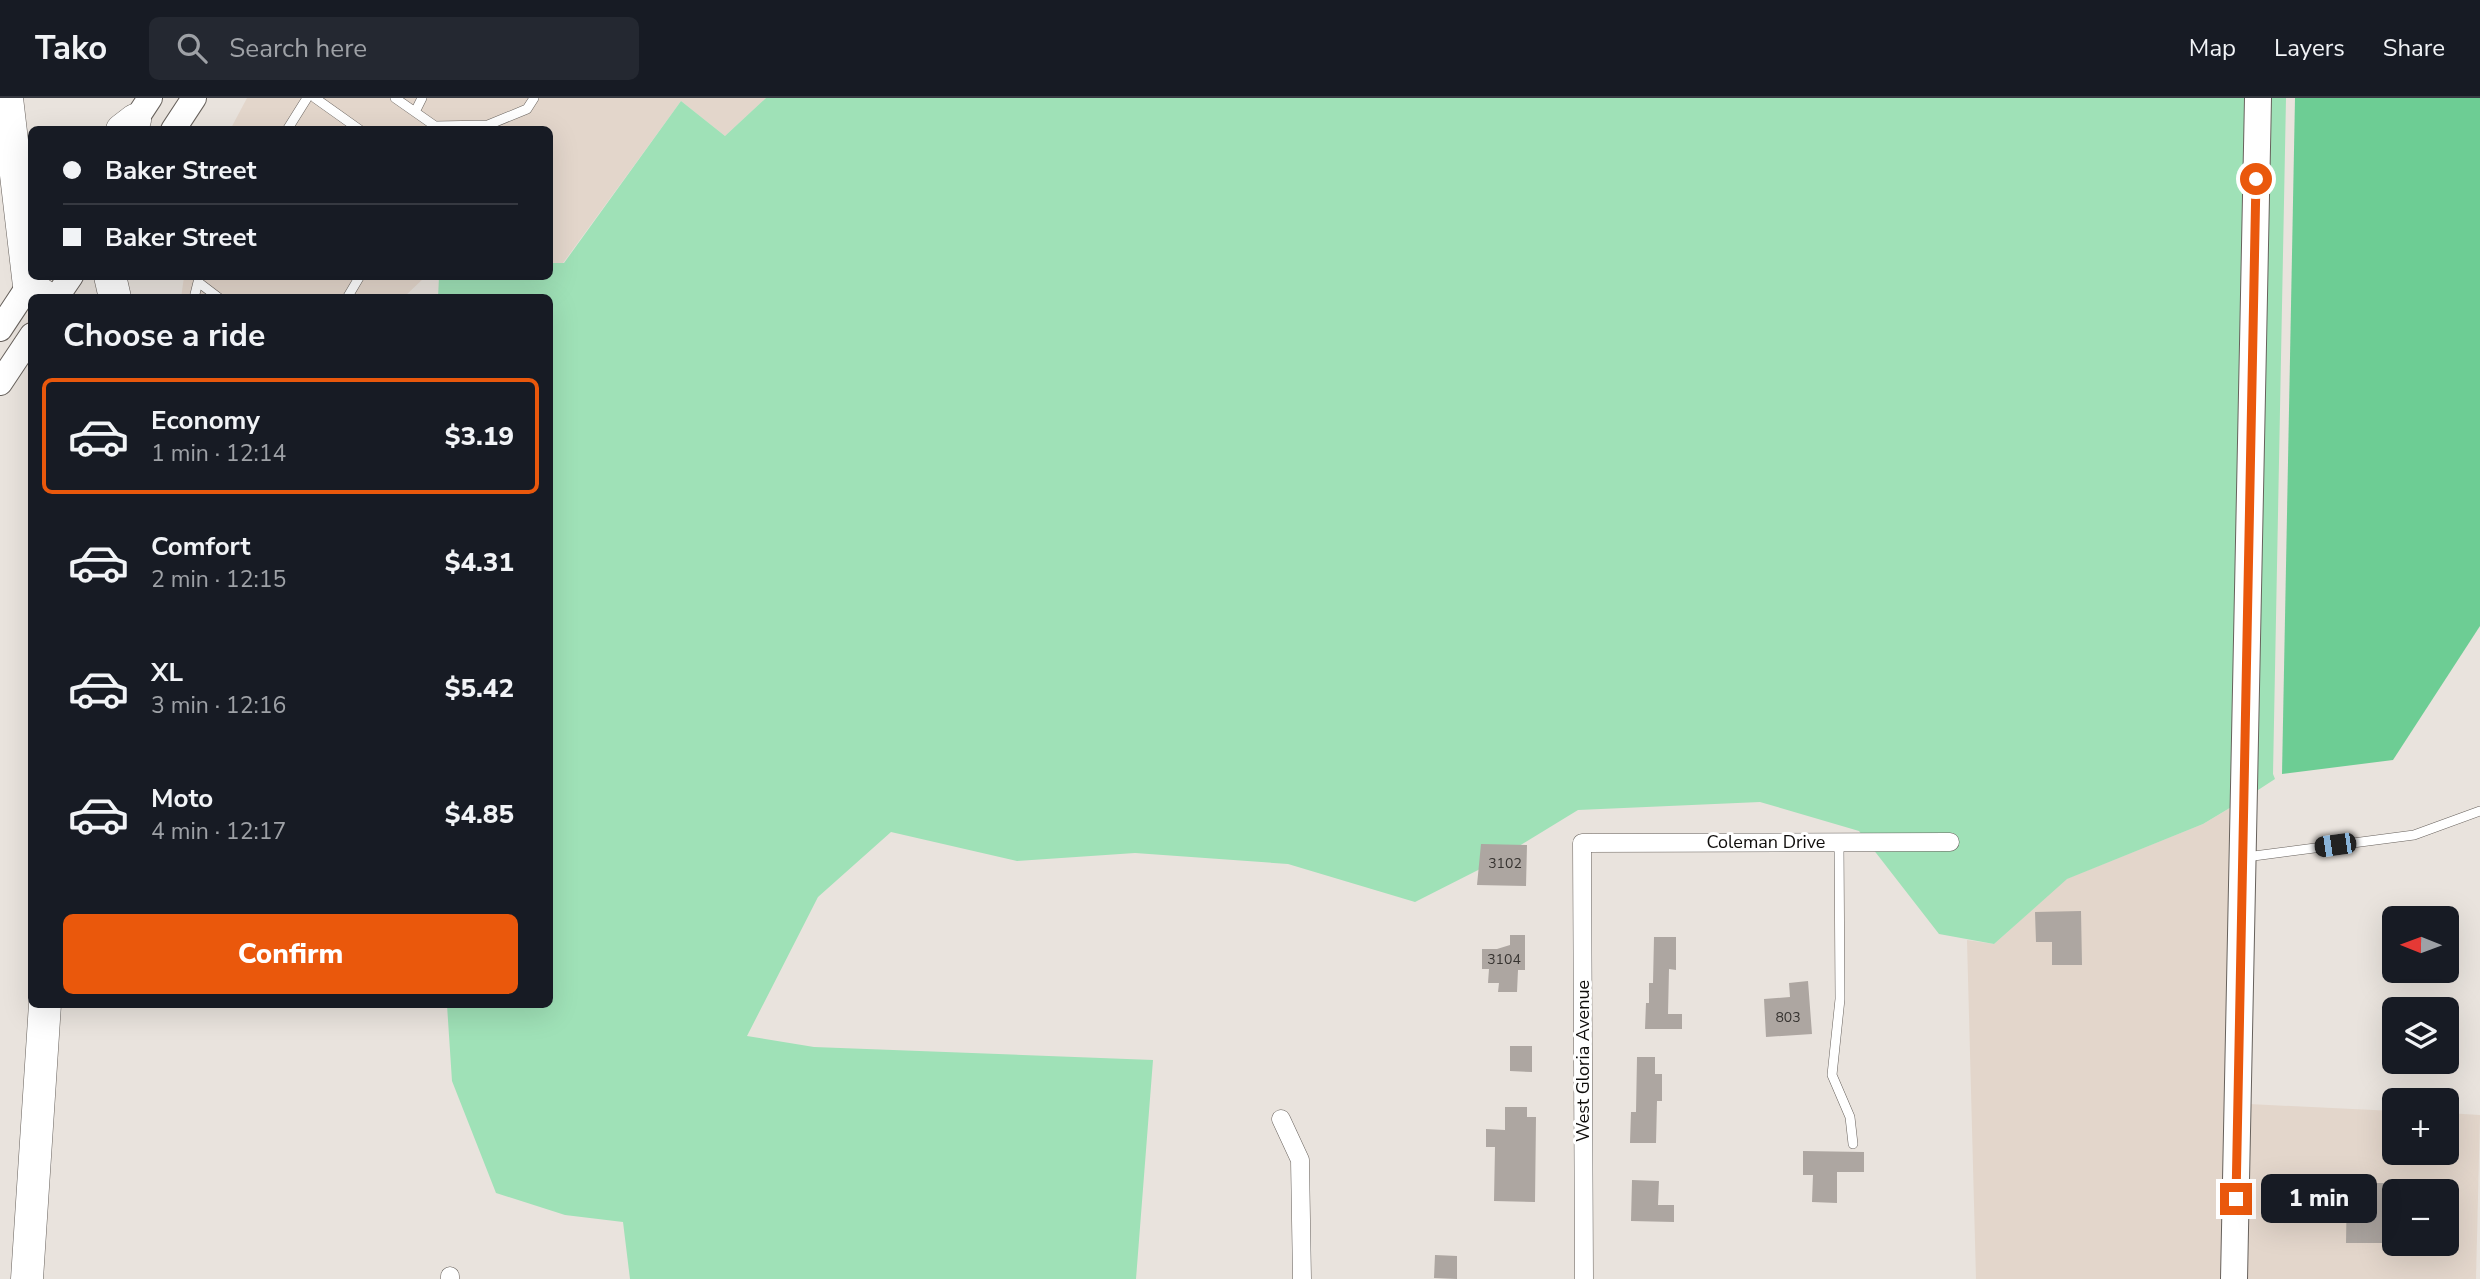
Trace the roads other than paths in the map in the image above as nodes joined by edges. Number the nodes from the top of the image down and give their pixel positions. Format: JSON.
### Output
{"nodes":[{"id":1,"x":166,"y":98,"type":"edge"},
{"id":2,"x":194,"y":98,"type":"edge"},
{"id":3,"x":307,"y":98,"type":"edge"},
{"id":4,"x":315,"y":98,"type":"edge"},
{"id":5,"x":395,"y":98,"type":"edge"},
{"id":6,"x":422,"y":98,"type":"edge"},
{"id":7,"x":534,"y":98,"type":"edge"},
{"id":8,"x":2258,"y":98,"type":"edge"},
{"id":9,"x":7,"y":104,"type":"edge"},
{"id":10,"x":415,"y":112,"type":"junction"},
{"id":11,"x":136,"y":121,"type":"edge"},
{"id":12,"x":176,"y":126,"type":"edge"},
{"id":13,"x":290,"y":126,"type":"edge"},
{"id":14,"x":354,"y":126,"type":"edge"},
{"id":15,"x":433,"y":126,"type":"edge"},
{"id":16,"x":461,"y":126,"type":"edge"},
{"id":17,"x":28,"y":136,"type":"edge"},
{"id":18,"x":28,"y":215,"type":"edge"},
{"id":19,"x":62,"y":280,"type":"edge"},
{"id":20,"x":199,"y":280,"type":"edge"},
{"id":21,"x":42,"y":289,"type":"edge"},
{"id":22,"x":215,"y":294,"type":"edge"},
{"id":23,"x":28,"y":303,"type":"edge"},
{"id":24,"x":0,"y":330,"type":"edge"},
{"id":25,"x":28,"y":341,"type":"edge"},
{"id":26,"x":0,"y":383,"type":"edge"},
{"id":27,"x":2480,"y":811,"type":"edge"},
{"id":28,"x":1839,"y":842,"type":"junction"},
{"id":29,"x":1950,"y":842,"type":"dead end"},
{"id":30,"x":1581,"y":843,"type":"joint"},
{"id":31,"x":2243,"y":857,"type":"junction"},
{"id":32,"x":45,"y":1008,"type":"edge"},
{"id":33,"x":1281,"y":1119,"type":"dead end"},
{"id":34,"x":1853,"y":1144,"type":"dead end"},
{"id":35,"x":27,"y":1279,"type":"edge"},
{"id":36,"x":1302,"y":1279,"type":"edge"},
{"id":37,"x":1584,"y":1279,"type":"edge"},
{"id":38,"x":2234,"y":1279,"type":"edge"}],
"edges":[{"from":1,"to":11,"type":"main road"},
{"from":2,"to":12,"type":"main road"},
{"from":3,"to":13,"type":"lane"},
{"from":4,"to":14,"type":"lane"},
{"from":5,"to":10,"type":"lane"},
{"from":6,"to":10,"type":"lane"},
{"from":7,"to":16,"type":"lane"},
{"from":8,"to":31,"type":"main road"},
{"from":9,"to":17,"type":"highway"},
{"from":9,"to":18,"type":"highway"},
{"from":10,"to":15,"type":"lane"},
{"from":19,"to":21,"type":"main road"},
{"from":20,"to":22,"type":"lane"},
{"from":23,"to":24,"type":"main road"},
{"from":25,"to":26,"type":"main road"},
{"from":27,"to":31,"type":"lane"},
{"from":28,"to":29,"type":"street","name":"Coleman Drive"},
{"from":28,"to":30,"type":"street","name":"Coleman Drive"},
{"from":28,"to":34,"type":"lane"},
{"from":30,"to":37,"type":"street","name":"West Gloria Avenue"},
{"from":31,"to":38,"type":"main road"},
{"from":32,"to":35,"type":"highway"},
{"from":33,"to":36,"type":"street"}]}
